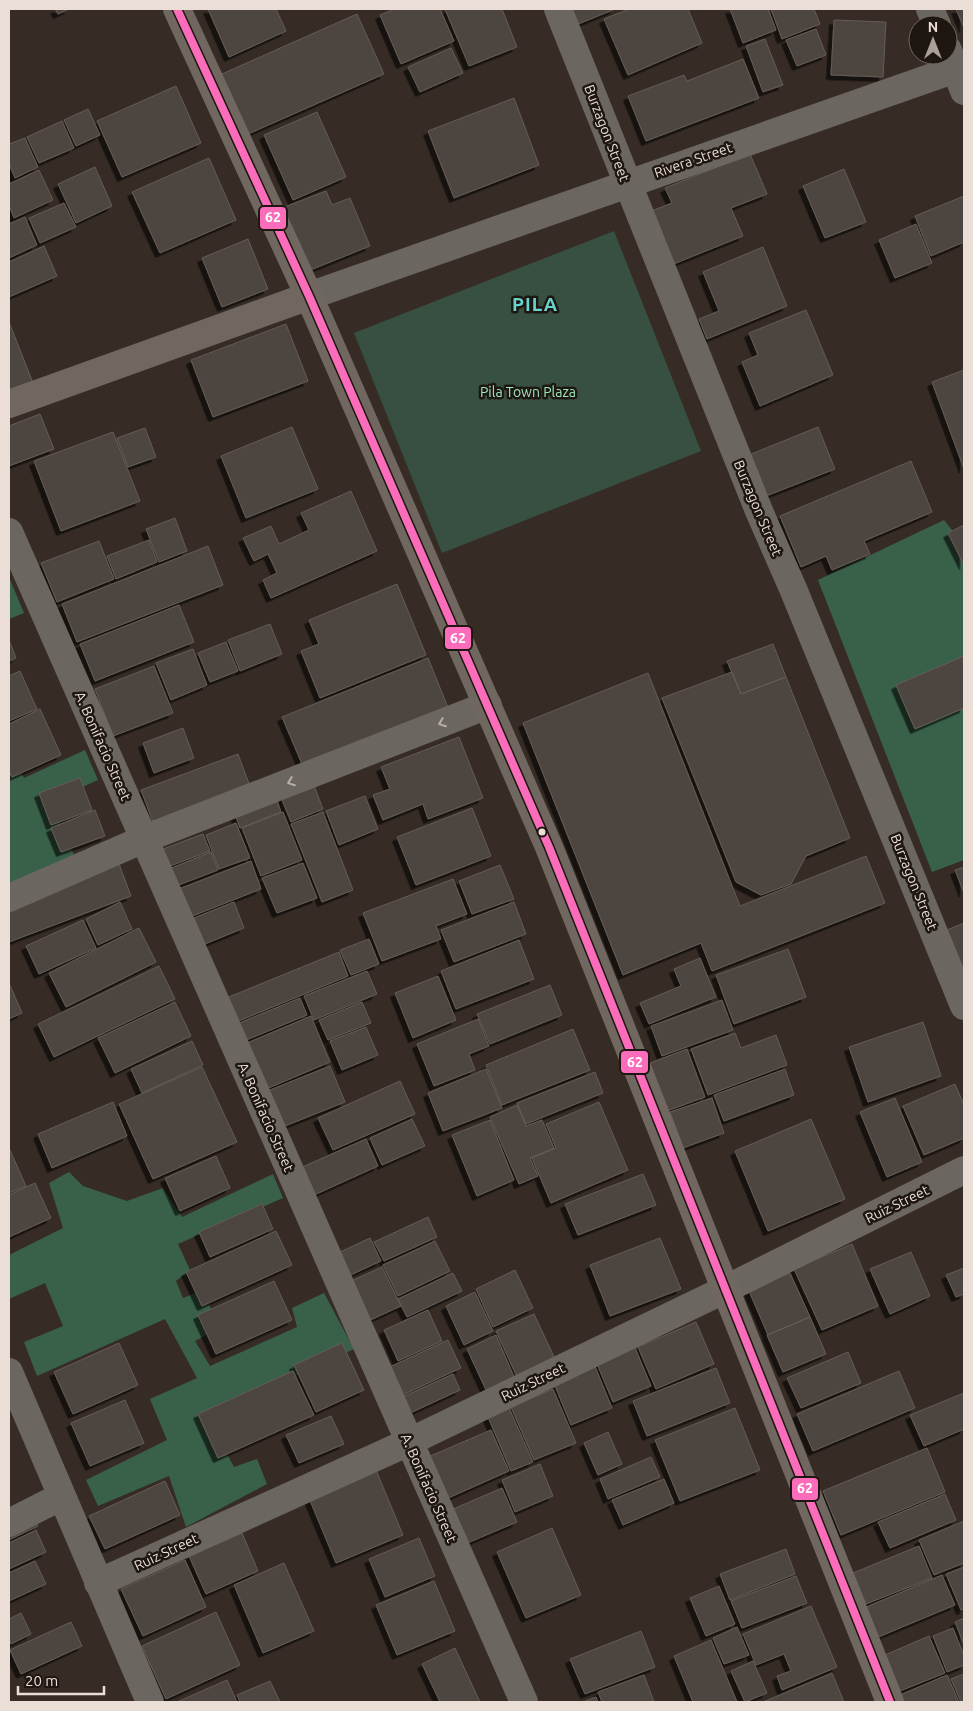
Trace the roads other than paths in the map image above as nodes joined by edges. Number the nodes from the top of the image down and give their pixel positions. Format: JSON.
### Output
{"nodes":[{"id":1,"x":177,"y":9,"type":"edge"},
{"id":2,"x":558,"y":9,"type":"edge"},
{"id":3,"x":958,"y":69,"type":"edge"},
{"id":4,"x":626,"y":184,"type":"junction"},
{"id":5,"x":309,"y":296,"type":"junction"},
{"id":6,"x":9,"y":404,"type":"edge"},
{"id":7,"x":9,"y":532,"type":"edge"},
{"id":8,"x":488,"y":705,"type":"junction"},
{"id":9,"x":144,"y":839,"type":"junction"},
{"id":10,"x":9,"y":898,"type":"edge"},
{"id":11,"x":964,"y":1006,"type":"edge"},
{"id":12,"x":964,"y":1170,"type":"edge"},
{"id":13,"x":726,"y":1289,"type":"junction"},
{"id":14,"x":9,"y":1372,"type":"edge"},
{"id":15,"x":409,"y":1442,"type":"junction"},
{"id":16,"x":62,"y":1496,"type":"junction"},
{"id":17,"x":9,"y":1523,"type":"edge"},
{"id":18,"x":98,"y":1583,"type":"junction"},
{"id":19,"x":150,"y":1702,"type":"edge"},
{"id":20,"x":524,"y":1702,"type":"edge"},
{"id":21,"x":890,"y":1702,"type":"edge"}],
"edges":[{"from":1,"to":5,"type":"main road"},
{"from":2,"to":4,"type":"street","name":"Burzagon Street"},
{"from":3,"to":4,"type":"street","name":"Rivera Street"},
{"from":4,"to":5,"type":"street","name":"Rivera Street"},
{"from":4,"to":11,"type":"street","name":"Burzagon Street"},
{"from":5,"to":6,"type":"main road"},
{"from":5,"to":8,"type":"main road"},
{"from":7,"to":9,"type":"street","name":"A. Bonifacio Street"},
{"from":8,"to":9,"type":"street","one_way":true},
{"from":8,"to":13,"type":"main road"},
{"from":9,"to":10,"type":"street"},
{"from":9,"to":15,"type":"street","name":"A. Bonifacio Street"},
{"from":12,"to":13,"type":"street","name":"Ruiz Street"},
{"from":13,"to":15,"type":"street","name":"Ruiz Street"},
{"from":13,"to":21,"type":"main road"},
{"from":14,"to":16,"type":"street"},
{"from":15,"to":18,"type":"street","name":"Ruiz Street"},
{"from":15,"to":20,"type":"street","name":"A. Bonifacio Street"},
{"from":16,"to":17,"type":"street"},
{"from":16,"to":18,"type":"street"},
{"from":18,"to":19,"type":"street"}]}
